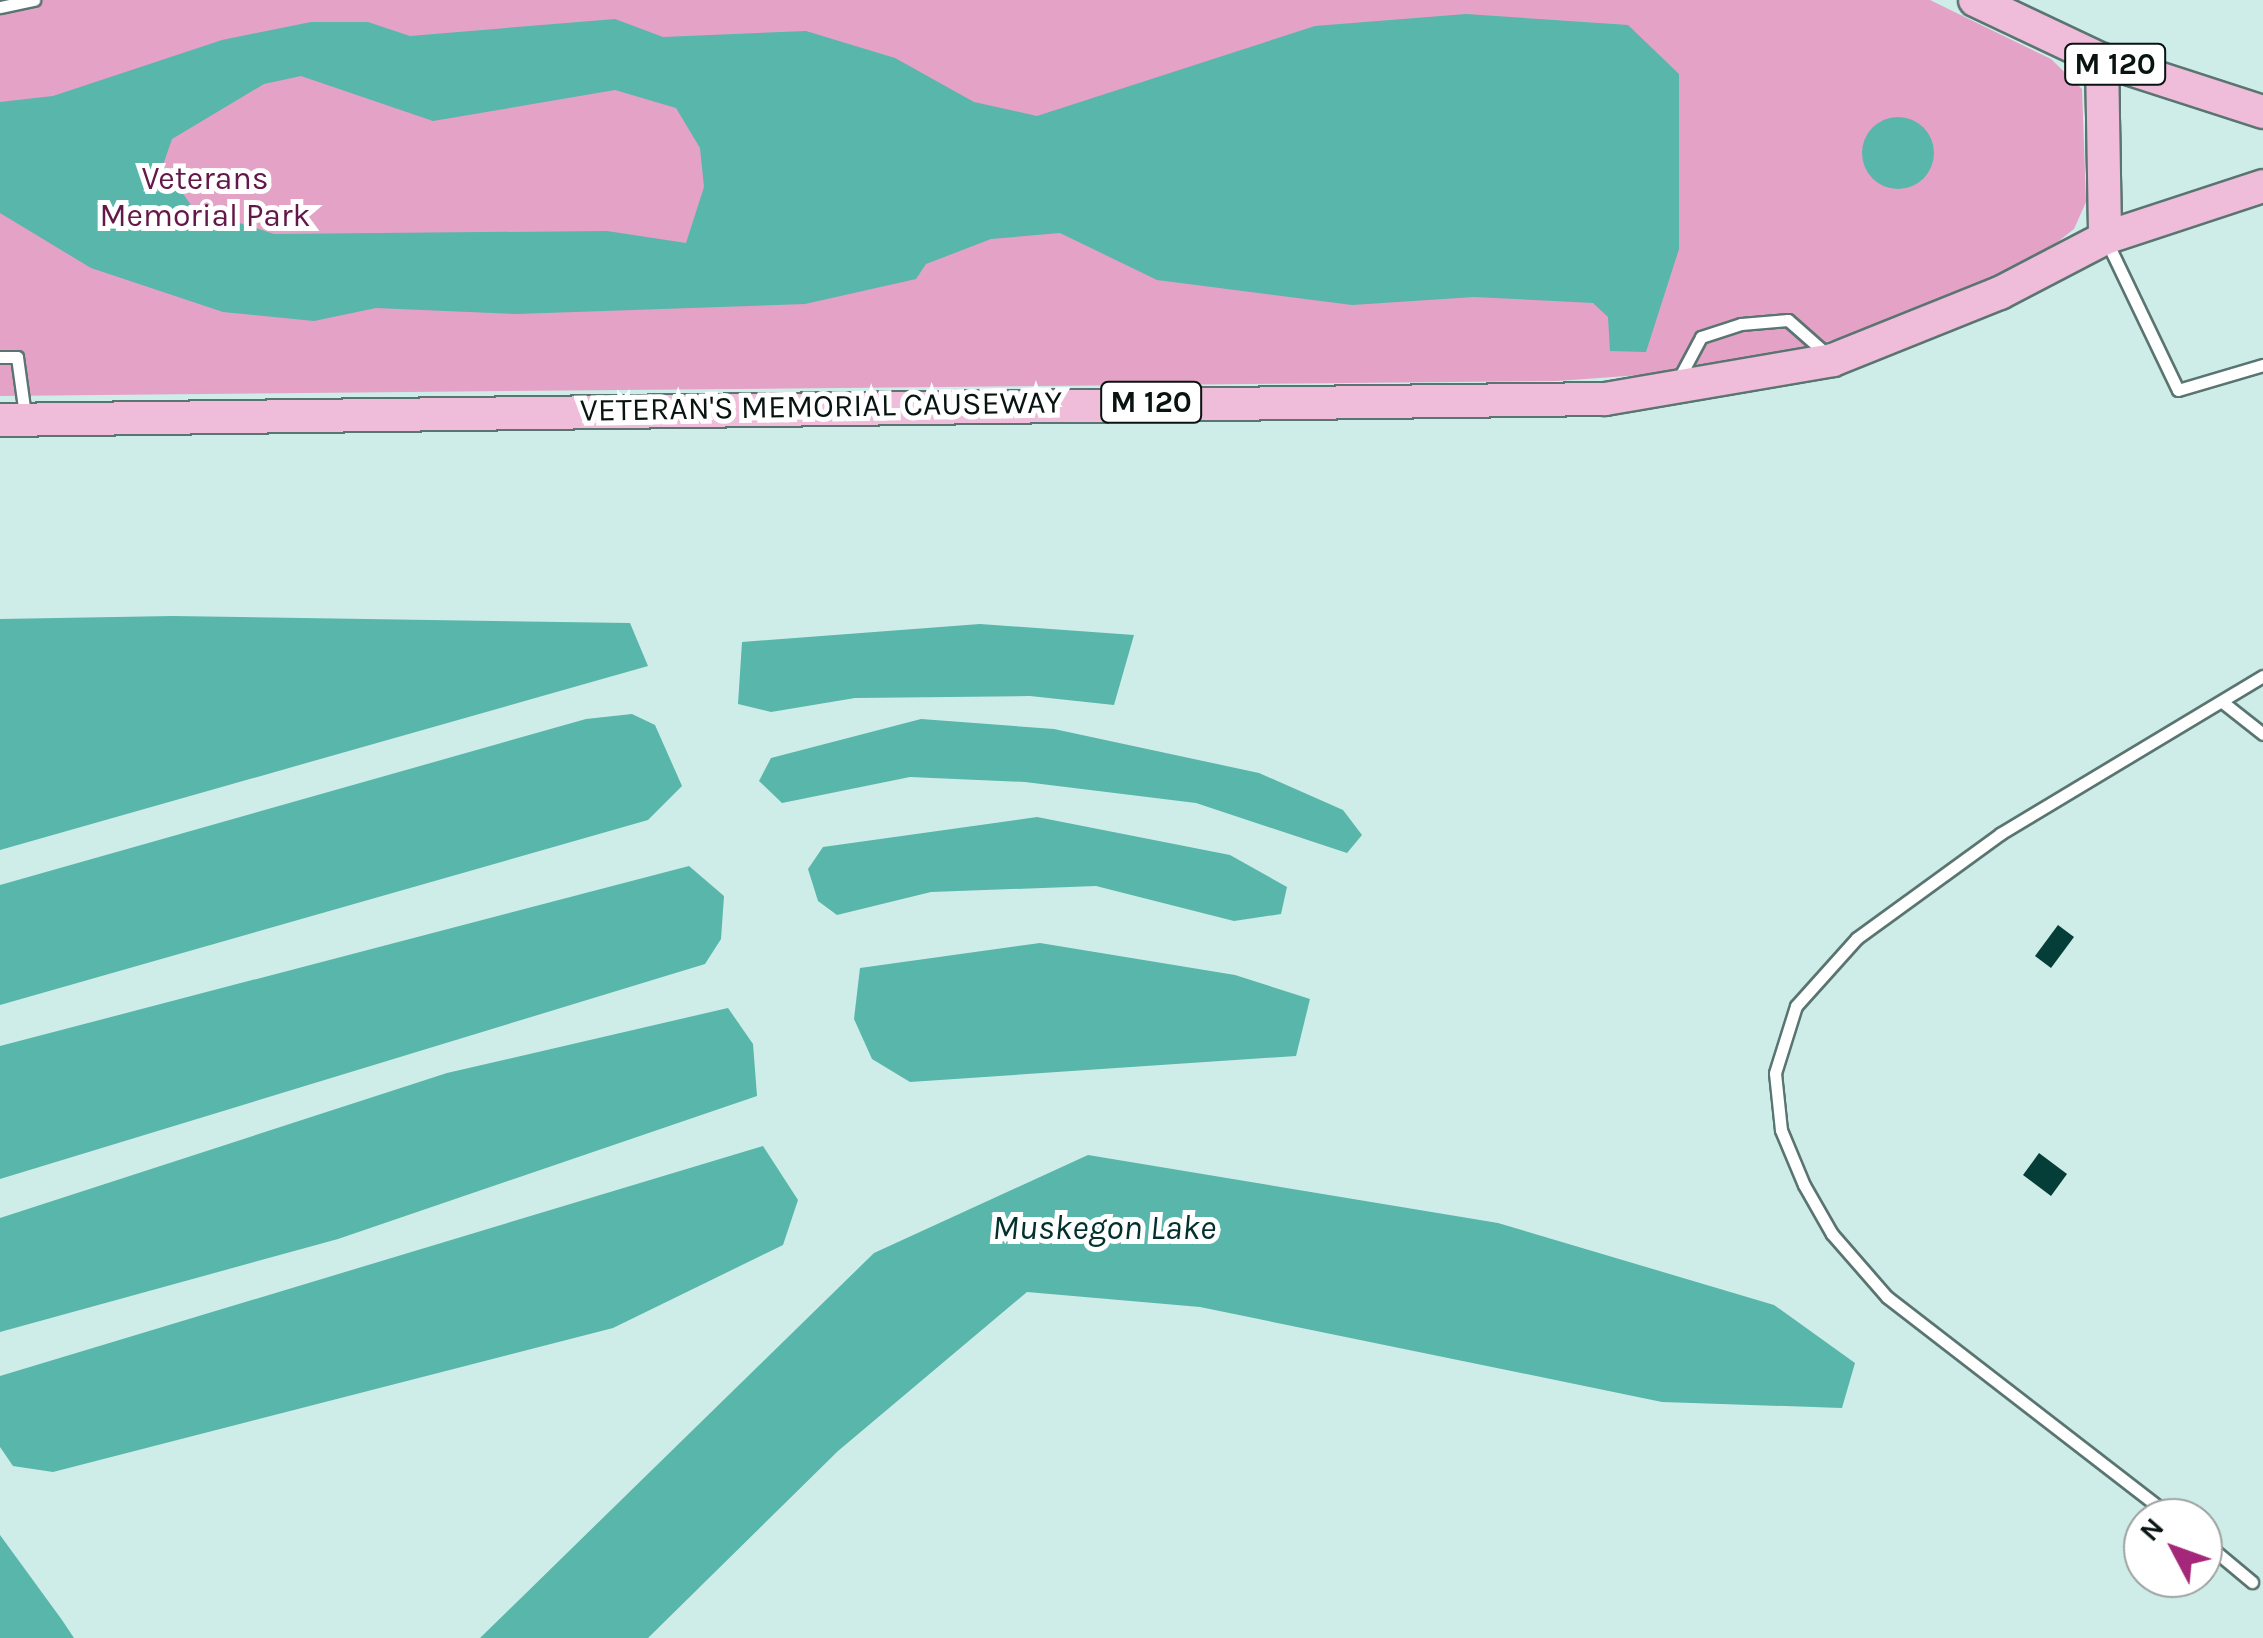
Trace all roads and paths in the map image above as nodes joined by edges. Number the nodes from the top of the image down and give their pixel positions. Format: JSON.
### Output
{"nodes":[{"id":1,"x":34,"y":0,"type":"edge"},
{"id":2,"x":1974,"y":0,"type":"edge"},
{"id":3,"x":0,"y":7,"type":"edge"},
{"id":4,"x":2102,"y":60,"type":"junction"},
{"id":5,"x":2263,"y":112,"type":"edge"},
{"id":6,"x":2263,"y":186,"type":"edge"},
{"id":7,"x":2105,"y":238,"type":"junction"},
{"id":8,"x":0,"y":357,"type":"edge"},
{"id":9,"x":1833,"y":360,"type":"junction"},
{"id":10,"x":2263,"y":366,"type":"edge"},
{"id":11,"x":1674,"y":390,"type":"junction"},
{"id":12,"x":13,"y":420,"type":"edge"},
{"id":13,"x":2263,"y":676,"type":"edge"},
{"id":14,"x":2225,"y":704,"type":"junction"},
{"id":15,"x":2263,"y":734,"type":"edge"},
{"id":16,"x":2148,"y":1498,"type":"edge"},
{"id":17,"x":2223,"y":1558,"type":"edge"},
{"id":18,"x":2252,"y":1582,"type":"dead end"}],
"edges":[{"from":1,"to":3,"type":"lane"},
{"from":2,"to":4,"type":"main road","number":"M 120"},
{"from":4,"to":5,"type":"main road","number":"M 120"},
{"from":4,"to":7,"type":"main road"},
{"from":6,"to":7,"type":"main road","name":"VETERAN'S MEMORIAL CAUSEWAY","number":"M 120"},
{"from":7,"to":9,"type":"main road","name":"VETERAN'S MEMORIAL CAUSEWAY","number":"M 120"},
{"from":7,"to":10,"type":"lane"},
{"from":8,"to":12,"type":"lane"},
{"from":9,"to":11,"type":"main road","name":"VETERAN'S MEMORIAL CAUSEWAY","number":"M 120"},
{"from":9,"to":11,"type":"lane"},
{"from":11,"to":12,"type":"main road","name":"VETERAN'S MEMORIAL CAUSEWAY","number":"M 120"},
{"from":13,"to":14,"type":"lane"},
{"from":14,"to":15,"type":"lane"},
{"from":14,"to":16,"type":"lane"},
{"from":17,"to":18,"type":"lane"}]}
